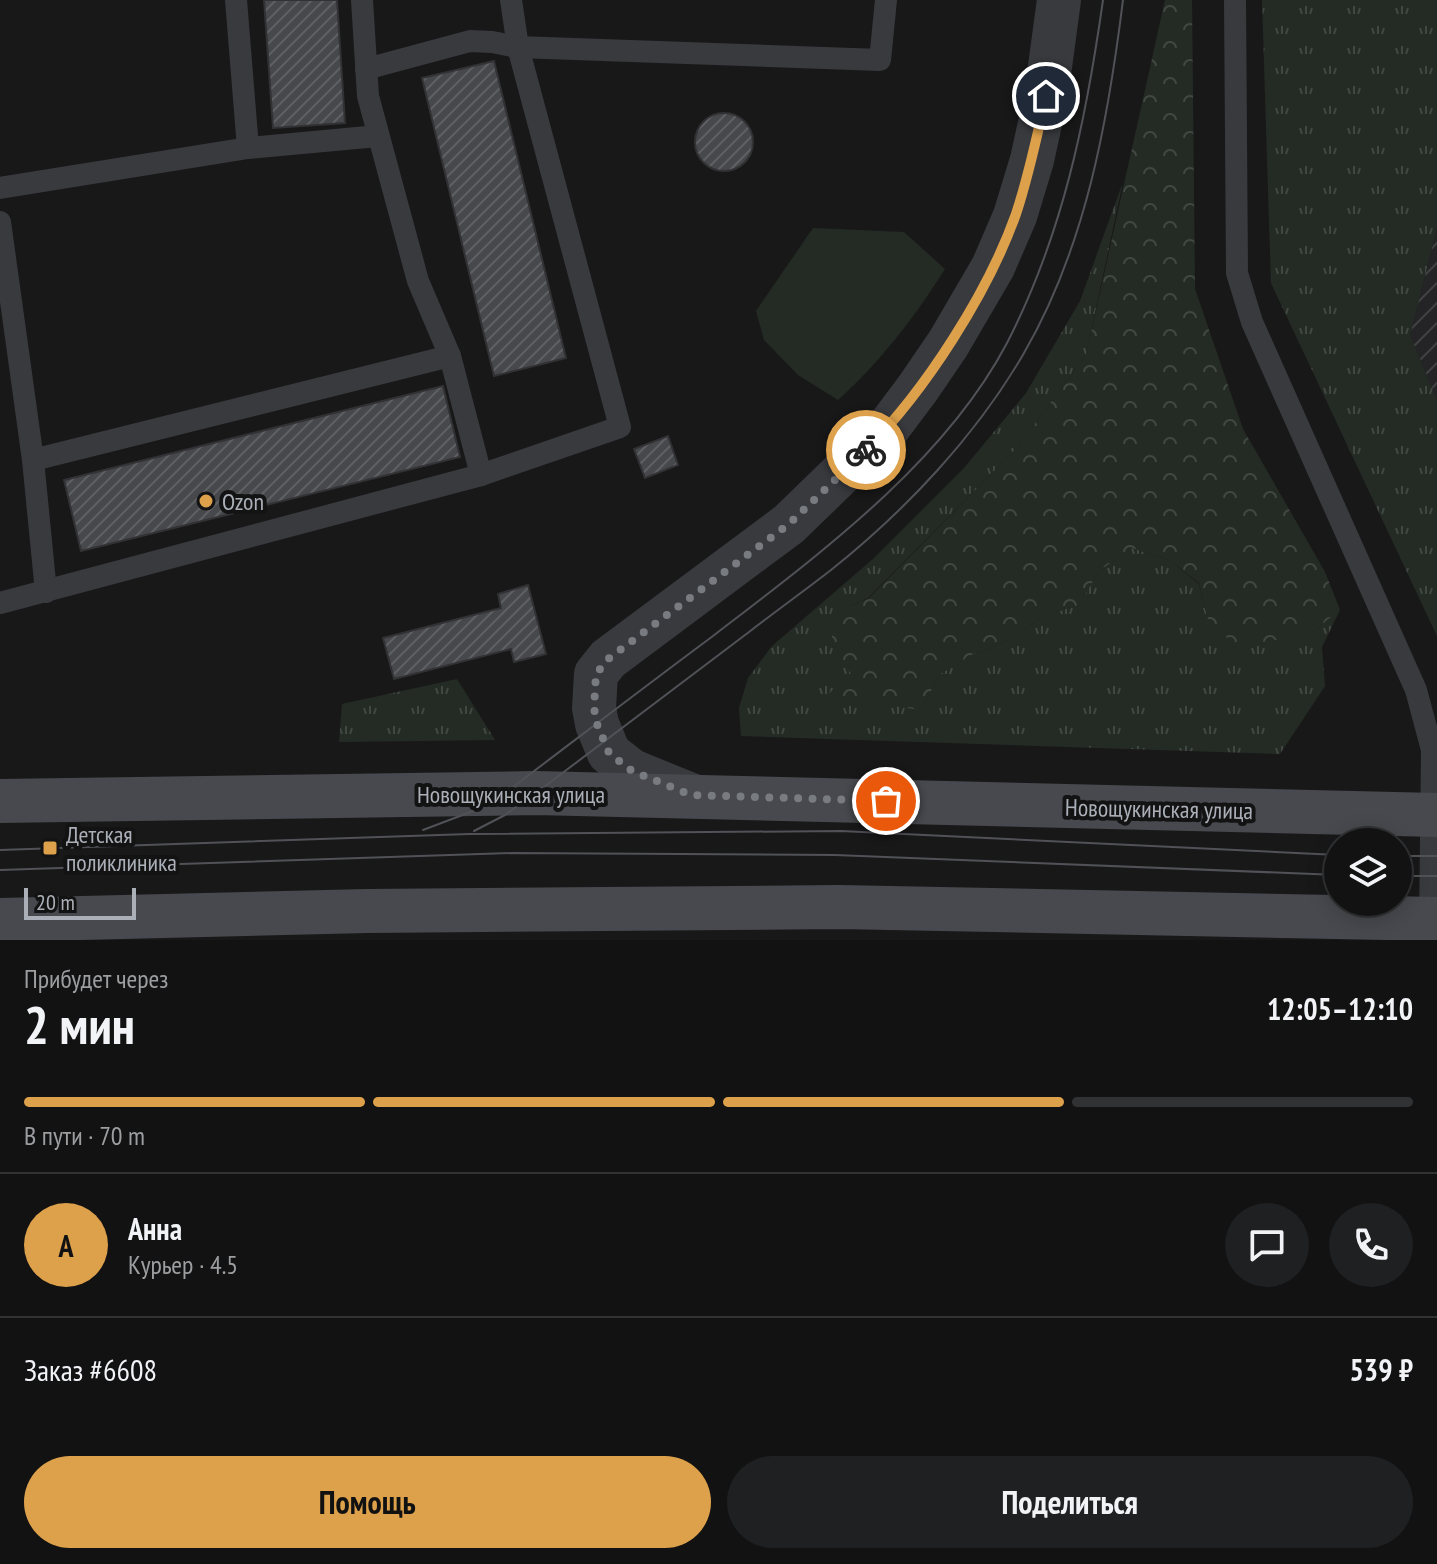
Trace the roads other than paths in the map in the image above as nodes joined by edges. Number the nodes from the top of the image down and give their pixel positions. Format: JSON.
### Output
{"nodes":[{"id":1,"x":236,"y":0,"type":"edge"},
{"id":2,"x":362,"y":0,"type":"edge"},
{"id":3,"x":511,"y":0,"type":"edge"},
{"id":4,"x":886,"y":0,"type":"edge"},
{"id":5,"x":1059,"y":0,"type":"edge"},
{"id":6,"x":1235,"y":0,"type":"edge"},
{"id":7,"x":518,"y":47,"type":"junction"},
{"id":8,"x":366,"y":69,"type":"junction"},
{"id":9,"x":378,"y":136,"type":"junction"},
{"id":10,"x":248,"y":148,"type":"junction"},
{"id":11,"x":0,"y":188,"type":"edge"},
{"id":12,"x":0,"y":222,"type":"edge"},
{"id":13,"x":450,"y":356,"type":"junction"},
{"id":14,"x":33,"y":460,"type":"junction"},
{"id":15,"x":481,"y":475,"type":"junction"},
{"id":16,"x":46,"y":592,"type":"junction"},
{"id":17,"x":0,"y":603,"type":"edge"},
{"id":18,"x":691,"y":795,"type":"junction"},
{"id":19,"x":0,"y":801,"type":"edge"},
{"id":20,"x":1437,"y":815,"type":"edge"},
{"id":21,"x":1437,"y":919,"type":"edge"},
{"id":22,"x":0,"y":920,"type":"edge"},
{"id":23,"x":1430,"y":940,"type":"edge"}],
"edges":[{"from":1,"to":10,"type":"lane"},
{"from":2,"to":8,"type":"lane"},
{"from":3,"to":7,"type":"lane"},
{"from":4,"to":7,"type":"lane"},
{"from":5,"to":18,"type":"street"},
{"from":6,"to":23,"type":"lane"},
{"from":7,"to":8,"type":"lane"},
{"from":7,"to":15,"type":"lane"},
{"from":8,"to":9,"type":"lane"},
{"from":9,"to":10,"type":"lane"},
{"from":9,"to":13,"type":"lane"},
{"from":10,"to":11,"type":"lane"},
{"from":12,"to":14,"type":"lane"},
{"from":13,"to":14,"type":"lane"},
{"from":13,"to":15,"type":"lane"},
{"from":14,"to":16,"type":"lane"},
{"from":15,"to":16,"type":"lane"},
{"from":16,"to":17,"type":"lane"},
{"from":18,"to":19,"type":"main road","name":"Новощукинская улица"},
{"from":18,"to":20,"type":"main road","name":"Новощукинская улица"},
{"from":21,"to":22,"type":"main road"}]}
